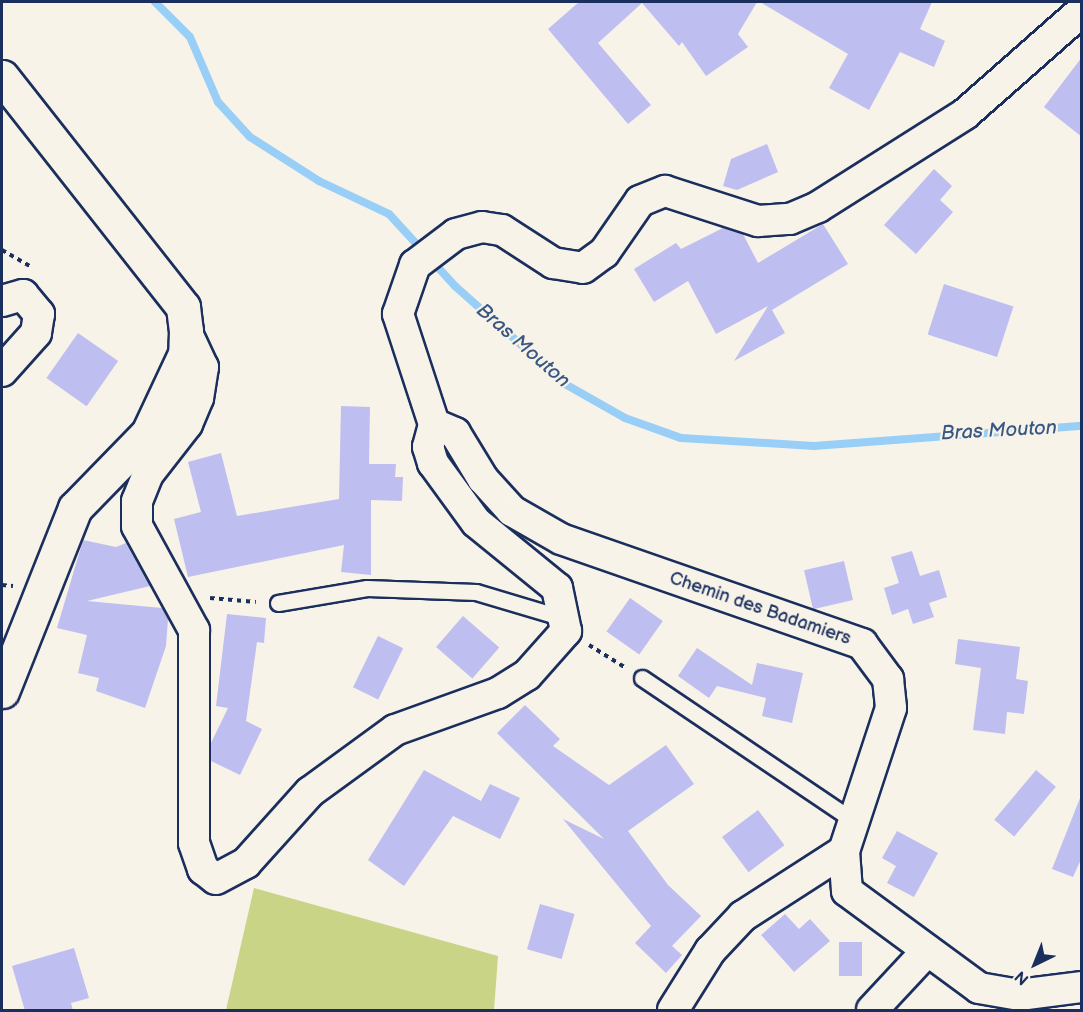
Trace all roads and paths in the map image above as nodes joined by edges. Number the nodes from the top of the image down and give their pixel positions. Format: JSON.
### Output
{"nodes":[{"id":1,"x":1082,"y":11,"type":"edge"},
{"id":2,"x":2,"y":77,"type":"edge"},
{"id":3,"x":2,"y":301,"type":"edge"},
{"id":4,"x":186,"y":331,"type":"junction"},
{"id":5,"x":2,"y":371,"type":"edge"},
{"id":6,"x":434,"y":424,"type":"junction"},
{"id":7,"x":178,"y":595,"type":"junction"},
{"id":8,"x":278,"y":603,"type":"joint"},
{"id":9,"x":566,"y":631,"type":"junction"},
{"id":10,"x":642,"y":678,"type":"joint"},
{"id":11,"x":2,"y":691,"type":"edge"},
{"id":12,"x":854,"y":821,"type":"junction"},
{"id":13,"x":844,"y":851,"type":"junction"},
{"id":14,"x":927,"y":951,"type":"junction"},
{"id":15,"x":1082,"y":987,"type":"edge"},
{"id":16,"x":673,"y":1011,"type":"edge"},
{"id":17,"x":872,"y":1011,"type":"edge"}],
"edges":[{"from":1,"to":6,"type":"street"},
{"from":2,"to":4,"type":"main road"},
{"from":3,"to":5,"type":"street"},
{"from":4,"to":7,"type":"street"},
{"from":4,"to":11,"type":"main road"},
{"from":6,"to":9,"type":"street"},
{"from":6,"to":12,"type":"street","name":"Chemin des Badamiers"},
{"from":7,"to":8,"type":"path"},
{"from":7,"to":9,"type":"street"},
{"from":8,"to":9,"type":"lane"},
{"from":9,"to":10,"type":"path"},
{"from":10,"to":12,"type":"lane"},
{"from":12,"to":13,"type":"street","name":"Chemin des Badamiers"},
{"from":13,"to":14,"type":"street","name":"Chemin des Badamiers"},
{"from":13,"to":16,"type":"street"},
{"from":14,"to":15,"type":"street","name":"Chemin des Badamiers"},
{"from":14,"to":17,"type":"street"}]}
